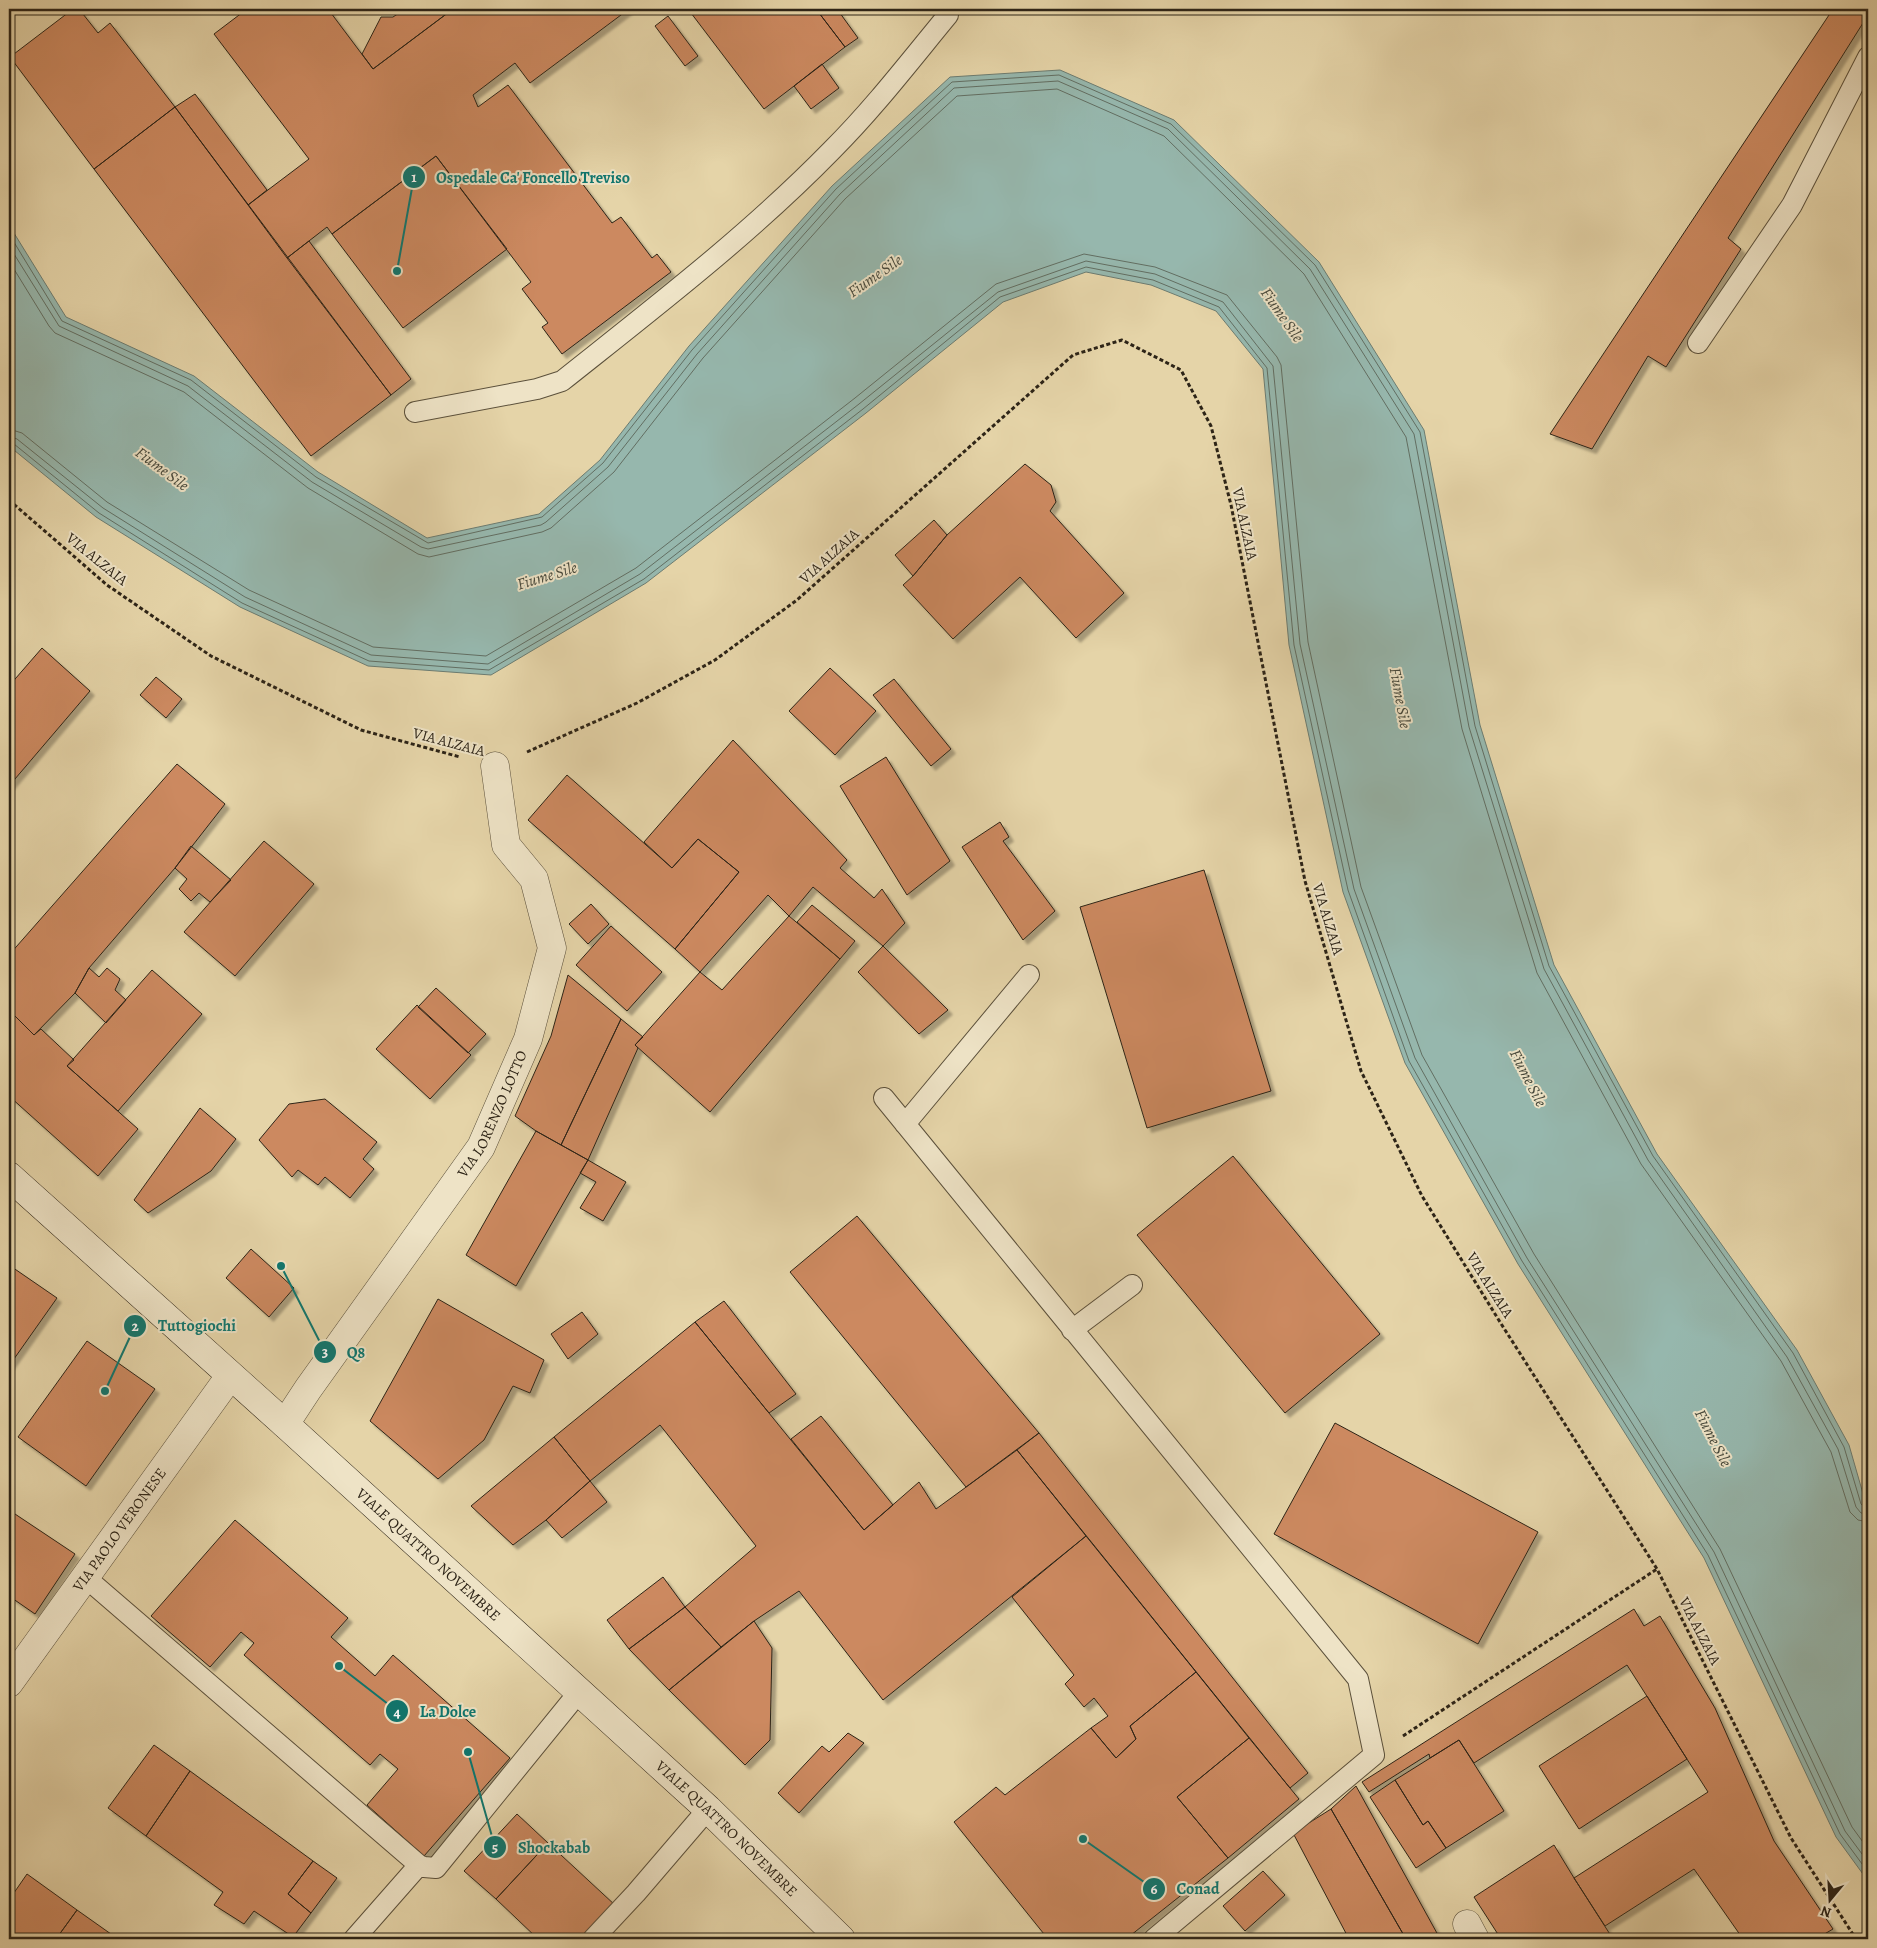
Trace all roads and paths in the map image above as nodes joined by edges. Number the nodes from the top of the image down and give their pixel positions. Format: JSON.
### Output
{"nodes":[{"id":1,"x":948,"y":9,"type":"edge"},
{"id":2,"x":1868,"y":57,"type":"edge"},
{"id":3,"x":1698,"y":343,"type":"dead end"},
{"id":4,"x":415,"y":412,"type":"dead end"},
{"id":5,"x":9,"y":500,"type":"edge"},
{"id":6,"x":495,"y":766,"type":"junction"},
{"id":7,"x":1028,"y":976,"type":"dead end"},
{"id":8,"x":884,"y":1098,"type":"dead end"},
{"id":9,"x":904,"y":1124,"type":"junction"},
{"id":10,"x":9,"y":1176,"type":"edge"},
{"id":11,"x":1132,"y":1285,"type":"dead end"},
{"id":12,"x":1072,"y":1330,"type":"junction"},
{"id":13,"x":230,"y":1376,"type":"junction"},
{"id":14,"x":285,"y":1424,"type":"junction"},
{"id":15,"x":1657,"y":1569,"type":"junction"},
{"id":16,"x":85,"y":1577,"type":"junction"},
{"id":17,"x":9,"y":1683,"type":"edge"},
{"id":18,"x":580,"y":1692,"type":"junction"},
{"id":19,"x":1374,"y":1755,"type":"junction"},
{"id":20,"x":708,"y":1809,"type":"junction"},
{"id":21,"x":419,"y":1865,"type":"junction"},
{"id":22,"x":354,"y":1939,"type":"edge"},
{"id":23,"x":593,"y":1939,"type":"edge"},
{"id":24,"x":841,"y":1939,"type":"edge"},
{"id":25,"x":1154,"y":1939,"type":"edge"},
{"id":26,"x":1856,"y":1939,"type":"edge"}],
"edges":[{"from":1,"to":4,"type":"lane"},
{"from":2,"to":3,"type":"lane"},
{"from":5,"to":6,"type":"path","name":"VIA ALZAIA"},
{"from":6,"to":14,"type":"main road","name":"VIA LORENZO LOTTO"},
{"from":6,"to":15,"type":"path","name":"VIA ALZAIA"},
{"from":7,"to":9,"type":"lane"},
{"from":8,"to":9,"type":"lane"},
{"from":9,"to":12,"type":"lane"},
{"from":10,"to":13,"type":"main road","name":"VIALE QUATTRO NOVEMBRE"},
{"from":11,"to":12,"type":"lane"},
{"from":12,"to":19,"type":"lane"},
{"from":13,"to":14,"type":"main road","name":"VIALE QUATTRO NOVEMBRE"},
{"from":13,"to":16,"type":"main road","name":"VIA PAOLO VERONESE"},
{"from":14,"to":18,"type":"main road","name":"VIALE QUATTRO NOVEMBRE"},
{"from":15,"to":19,"type":"path"},
{"from":15,"to":26,"type":"path","name":"VIA ALZAIA"},
{"from":16,"to":17,"type":"main road","name":"VIA PAOLO VERONESE"},
{"from":16,"to":21,"type":"lane"},
{"from":18,"to":20,"type":"main road","name":"VIALE QUATTRO NOVEMBRE"},
{"from":18,"to":21,"type":"lane"},
{"from":19,"to":25,"type":"lane"},
{"from":20,"to":23,"type":"lane"},
{"from":20,"to":24,"type":"main road","name":"VIALE QUATTRO NOVEMBRE"},
{"from":21,"to":22,"type":"lane"}]}
